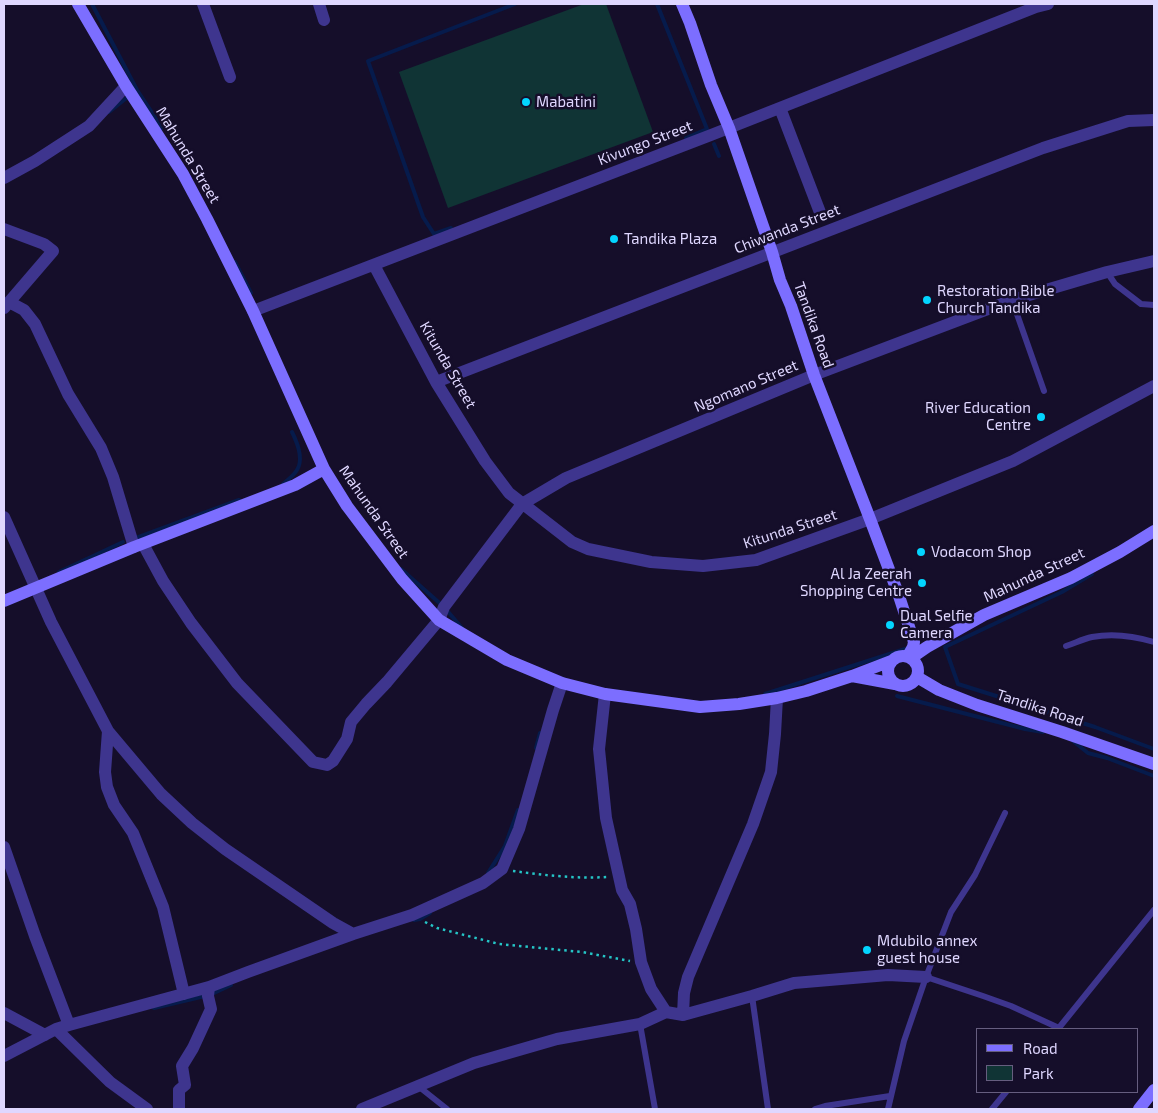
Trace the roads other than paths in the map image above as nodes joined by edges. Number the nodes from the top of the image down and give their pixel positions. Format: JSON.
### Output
{"nodes":[{"id":1,"x":78,"y":4,"type":"edge"},
{"id":2,"x":203,"y":4,"type":"edge"},
{"id":3,"x":319,"y":4,"type":"edge"},
{"id":4,"x":682,"y":4,"type":"edge"},
{"id":5,"x":1048,"y":4,"type":"edge"},
{"id":6,"x":324,"y":20,"type":"dead end"},
{"id":7,"x":230,"y":77,"type":"dead end"},
{"id":8,"x":126,"y":86,"type":"junction"},
{"id":9,"x":780,"y":108,"type":"junction"},
{"id":10,"x":1154,"y":120,"type":"edge"},
{"id":11,"x":729,"y":128,"type":"junction"},
{"id":12,"x":4,"y":178,"type":"edge"},
{"id":13,"x":820,"y":215,"type":"dead end"},
{"id":14,"x":4,"y":229,"type":"edge"},
{"id":15,"x":772,"y":252,"type":"junction"},
{"id":16,"x":1154,"y":261,"type":"edge"},
{"id":17,"x":374,"y":265,"type":"junction"},
{"id":18,"x":1107,"y":272,"type":"junction"},
{"id":19,"x":1012,"y":300,"type":"junction"},
{"id":20,"x":1154,"y":304,"type":"edge"},
{"id":21,"x":6,"y":305,"type":"edge"},
{"id":22,"x":253,"y":310,"type":"junction"},
{"id":23,"x":814,"y":375,"type":"junction"},
{"id":24,"x":436,"y":382,"type":"junction"},
{"id":25,"x":1154,"y":386,"type":"edge"},
{"id":26,"x":1044,"y":391,"type":"dead end"},
{"id":27,"x":324,"y":469,"type":"junction"},
{"id":28,"x":522,"y":504,"type":"junction"},
{"id":29,"x":4,"y":517,"type":"edge"},
{"id":30,"x":870,"y":519,"type":"junction"},
{"id":31,"x":1154,"y":531,"type":"edge"},
{"id":32,"x":139,"y":545,"type":"junction"},
{"id":33,"x":35,"y":588,"type":"junction"},
{"id":34,"x":4,"y":602,"type":"edge"},
{"id":35,"x":439,"y":620,"type":"junction"},
{"id":36,"x":1154,"y":642,"type":"edge"},
{"id":37,"x":1066,"y":646,"type":"dead end"},
{"id":38,"x":909,"y":657,"type":"junction"},
{"id":39,"x":891,"y":661,"type":"junction"},
{"id":40,"x":852,"y":676,"type":"junction"},
{"id":41,"x":917,"y":677,"type":"junction"},
{"id":42,"x":562,"y":683,"type":"junction"},
{"id":43,"x":895,"y":684,"type":"junction"},
{"id":44,"x":605,"y":694,"type":"junction"},
{"id":45,"x":776,"y":698,"type":"junction"},
{"id":46,"x":108,"y":732,"type":"junction"},
{"id":47,"x":1154,"y":764,"type":"edge"},
{"id":48,"x":1005,"y":813,"type":"dead end"},
{"id":49,"x":4,"y":847,"type":"edge"},
{"id":50,"x":1154,"y":910,"type":"edge"},
{"id":51,"x":353,"y":934,"type":"junction"},
{"id":52,"x":926,"y":977,"type":"junction"},
{"id":53,"x":209,"y":987,"type":"junction"},
{"id":54,"x":184,"y":994,"type":"junction"},
{"id":55,"x":752,"y":996,"type":"junction"},
{"id":56,"x":4,"y":1012,"type":"edge"},
{"id":57,"x":666,"y":1012,"type":"junction"},
{"id":58,"x":683,"y":1015,"type":"junction"},
{"id":59,"x":640,"y":1024,"type":"junction"},
{"id":60,"x":69,"y":1025,"type":"junction"},
{"id":61,"x":1056,"y":1028,"type":"edge"},
{"id":62,"x":1059,"y":1028,"type":"edge"},
{"id":63,"x":51,"y":1032,"type":"junction"},
{"id":64,"x":4,"y":1056,"type":"edge"},
{"id":65,"x":418,"y":1085,"type":"junction"},
{"id":66,"x":1154,"y":1090,"type":"edge"},
{"id":67,"x":1005,"y":1093,"type":"edge"},
{"id":68,"x":890,"y":1096,"type":"junction"},
{"id":69,"x":147,"y":1109,"type":"edge"},
{"id":70,"x":179,"y":1109,"type":"edge"},
{"id":71,"x":362,"y":1109,"type":"edge"},
{"id":72,"x":447,"y":1109,"type":"edge"},
{"id":73,"x":655,"y":1109,"type":"edge"},
{"id":74,"x":768,"y":1109,"type":"edge"},
{"id":75,"x":815,"y":1109,"type":"edge"},
{"id":76,"x":888,"y":1109,"type":"edge"},
{"id":77,"x":992,"y":1109,"type":"edge"},
{"id":78,"x":1139,"y":1109,"type":"edge"}],
"edges":[{"from":1,"to":8,"type":"street","name":"Mahunda Street"},
{"from":2,"to":7,"type":"street"},
{"from":3,"to":6,"type":"street"},
{"from":4,"to":11,"type":"street","name":"Tandika Road"},
{"from":5,"to":9,"type":"street","name":"Kivungo Street"},
{"from":8,"to":12,"type":"street"},
{"from":8,"to":22,"type":"street","name":"Mahunda Street"},
{"from":9,"to":11,"type":"street","name":"Kivungo Street"},
{"from":9,"to":13,"type":"street"},
{"from":10,"to":15,"type":"street","name":"Chiwanda Street"},
{"from":11,"to":15,"type":"street","name":"Tandika Road"},
{"from":11,"to":17,"type":"street","name":"Kivungo Street"},
{"from":14,"to":21,"type":"street"},
{"from":15,"to":23,"type":"street","name":"Tandika Road"},
{"from":15,"to":24,"type":"street","name":"Chiwanda Street"},
{"from":16,"to":18,"type":"street","name":"Ngomano Street"},
{"from":17,"to":22,"type":"street","name":"Kivungo Street"},
{"from":17,"to":24,"type":"street","name":"Kitunda Street"},
{"from":18,"to":19,"type":"street","name":"Ngomano Street"},
{"from":18,"to":20,"type":"lane"},
{"from":19,"to":23,"type":"street","name":"Ngomano Street"},
{"from":19,"to":26,"type":"lane"},
{"from":21,"to":32,"type":"street"},
{"from":22,"to":27,"type":"street","name":"Mahunda Street"},
{"from":23,"to":28,"type":"street","name":"Ngomano Street"},
{"from":23,"to":30,"type":"street","name":"Tandika Road"},
{"from":24,"to":28,"type":"street","name":"Kitunda Street"},
{"from":25,"to":30,"type":"street","name":"Kitunda Street"},
{"from":27,"to":32,"type":"street"},
{"from":27,"to":35,"type":"street","name":"Mahunda Street"},
{"from":28,"to":30,"type":"street","name":"Kitunda Street"},
{"from":28,"to":35,"type":"street","name":"Ngomano Street"},
{"from":29,"to":33,"type":"street"},
{"from":30,"to":38,"type":"street","name":"Tandika Road"},
{"from":31,"to":38,"type":"street","name":"Mahunda Street"},
{"from":32,"to":33,"type":"street"},
{"from":32,"to":35,"type":"street","name":"Ngomano Street"},
{"from":33,"to":34,"type":"street"},
{"from":33,"to":46,"type":"street"},
{"from":35,"to":42,"type":"street","name":"Mahunda Street"},
{"from":36,"to":37,"type":"lane"},
{"from":38,"to":39,"type":"street"},
{"from":38,"to":41,"type":"street"},
{"from":39,"to":40,"type":"street","name":"Mahunda Street"},
{"from":39,"to":43,"type":"street"},
{"from":40,"to":43,"type":"street"},
{"from":40,"to":45,"type":"street","name":"Mahunda Street"},
{"from":41,"to":43,"type":"street"},
{"from":41,"to":47,"type":"street","name":"Tandika Road"},
{"from":42,"to":44,"type":"street","name":"Mahunda Street"},
{"from":42,"to":51,"type":"street"},
{"from":44,"to":45,"type":"street","name":"Mahunda Street"},
{"from":44,"to":57,"type":"street"},
{"from":45,"to":58,"type":"street"},
{"from":46,"to":51,"type":"street"},
{"from":46,"to":54,"type":"street"},
{"from":48,"to":52,"type":"lane"},
{"from":49,"to":60,"type":"street"},
{"from":50,"to":62,"type":"lane"},
{"from":51,"to":53,"type":"street"},
{"from":52,"to":55,"type":"street"},
{"from":52,"to":61,"type":"lane"},
{"from":52,"to":68,"type":"lane"},
{"from":53,"to":54,"type":"street"},
{"from":53,"to":70,"type":"street"},
{"from":54,"to":60,"type":"street"},
{"from":55,"to":58,"type":"street"},
{"from":55,"to":74,"type":"lane"},
{"from":56,"to":63,"type":"street"},
{"from":57,"to":58,"type":"street"},
{"from":57,"to":59,"type":"street"},
{"from":59,"to":65,"type":"street"},
{"from":59,"to":73,"type":"lane"},
{"from":60,"to":63,"type":"street"},
{"from":63,"to":64,"type":"street"},
{"from":63,"to":69,"type":"street"},
{"from":65,"to":71,"type":"street"},
{"from":65,"to":72,"type":"lane"},
{"from":66,"to":78,"type":"street"},
{"from":67,"to":77,"type":"lane"},
{"from":68,"to":75,"type":"lane"},
{"from":68,"to":76,"type":"lane"}]}
